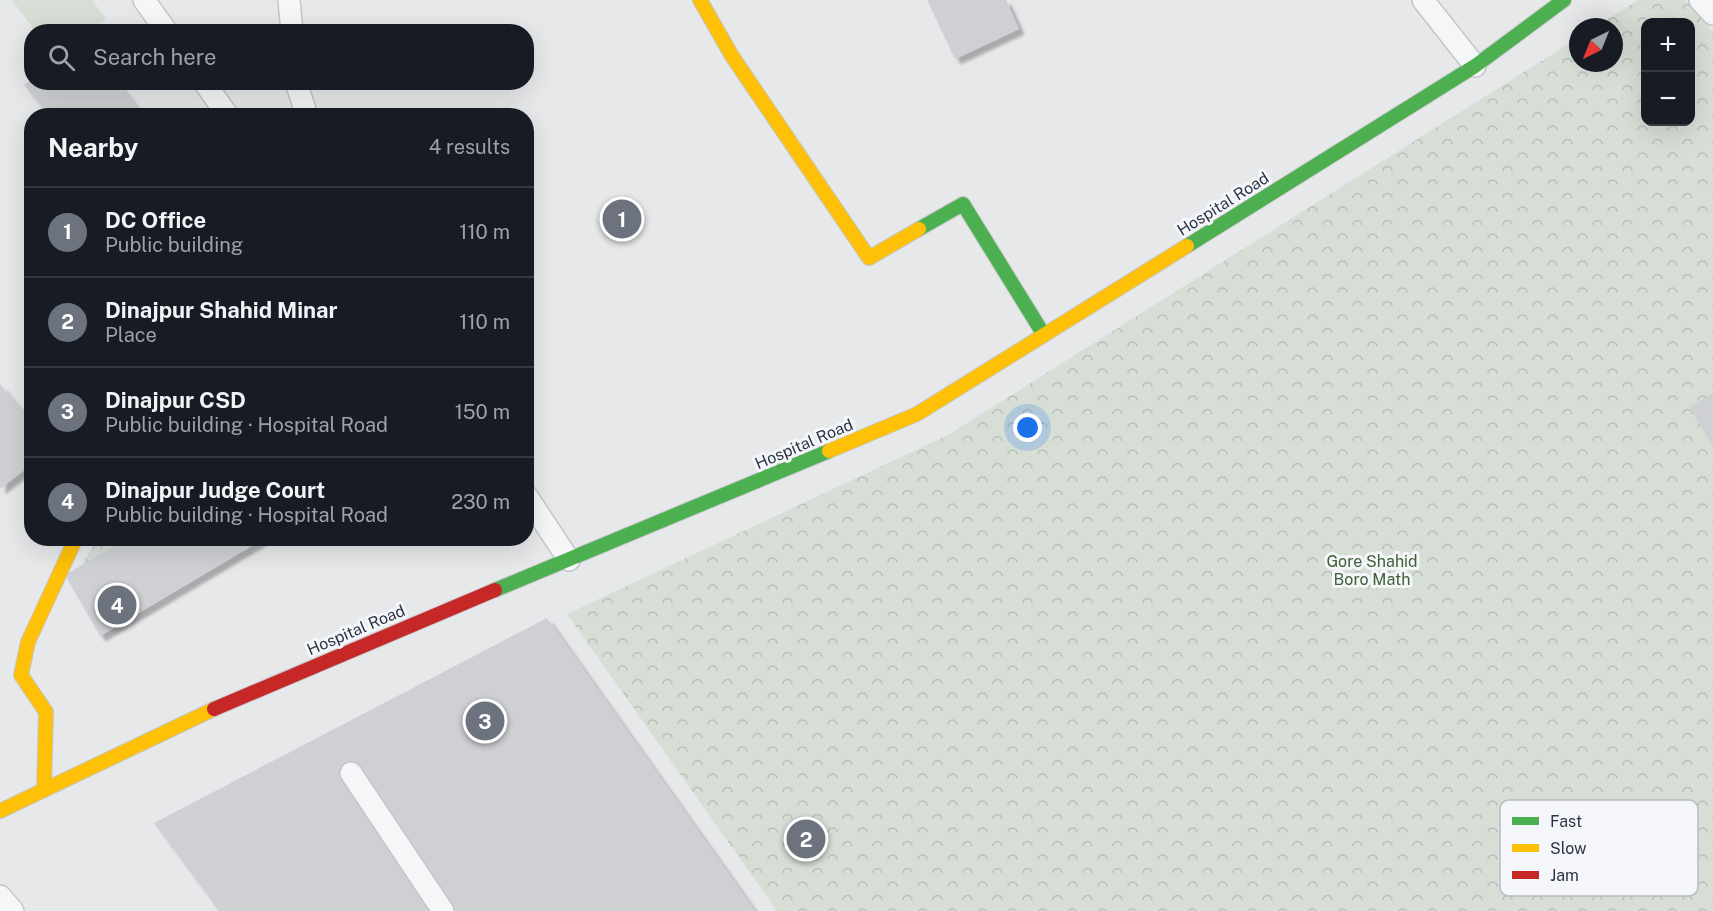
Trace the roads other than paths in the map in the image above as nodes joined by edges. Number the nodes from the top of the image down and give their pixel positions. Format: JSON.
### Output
{"nodes":[{"id":1,"x":144,"y":0,"type":"edge"},
{"id":2,"x":700,"y":0,"type":"edge"},
{"id":3,"x":1423,"y":0,"type":"edge"},
{"id":4,"x":1564,"y":0,"type":"edge"},
{"id":5,"x":1700,"y":0,"type":"edge"},
{"id":6,"x":291,"y":2,"type":"edge"},
{"id":7,"x":1713,"y":14,"type":"edge"},
{"id":8,"x":161,"y":24,"type":"edge"},
{"id":9,"x":292,"y":24,"type":"edge"},
{"id":10,"x":1475,"y":66,"type":"junction"},
{"id":11,"x":210,"y":90,"type":"edge"},
{"id":12,"x":299,"y":90,"type":"edge"},
{"id":13,"x":222,"y":108,"type":"edge"},
{"id":14,"x":305,"y":108,"type":"edge"},
{"id":15,"x":1044,"y":335,"type":"junction"},
{"id":16,"x":534,"y":507,"type":"edge"},
{"id":17,"x":72,"y":546,"type":"edge"},
{"id":18,"x":569,"y":560,"type":"junction"},
{"id":19,"x":351,"y":773,"type":"dead end"},
{"id":20,"x":44,"y":790,"type":"junction"},
{"id":21,"x":0,"y":811,"type":"edge"},
{"id":22,"x":0,"y":896,"type":"edge"},
{"id":23,"x":13,"y":911,"type":"edge"},
{"id":24,"x":443,"y":911,"type":"edge"}],
"edges":[{"from":1,"to":8,"type":"street"},
{"from":2,"to":15,"type":"main road"},
{"from":3,"to":10,"type":"street"},
{"from":4,"to":10,"type":"main road","name":"Hospital Road"},
{"from":5,"to":7,"type":"street"},
{"from":6,"to":9,"type":"street"},
{"from":10,"to":15,"type":"main road","name":"Hospital Road"},
{"from":11,"to":13,"type":"street"},
{"from":12,"to":14,"type":"street"},
{"from":15,"to":18,"type":"main road","name":"Hospital Road"},
{"from":16,"to":18,"type":"street"},
{"from":17,"to":20,"type":"main road"},
{"from":18,"to":20,"type":"main road","name":"Hospital Road"},
{"from":19,"to":24,"type":"street"},
{"from":20,"to":21,"type":"main road","name":"Hospital Road"},
{"from":22,"to":23,"type":"street"}]}
